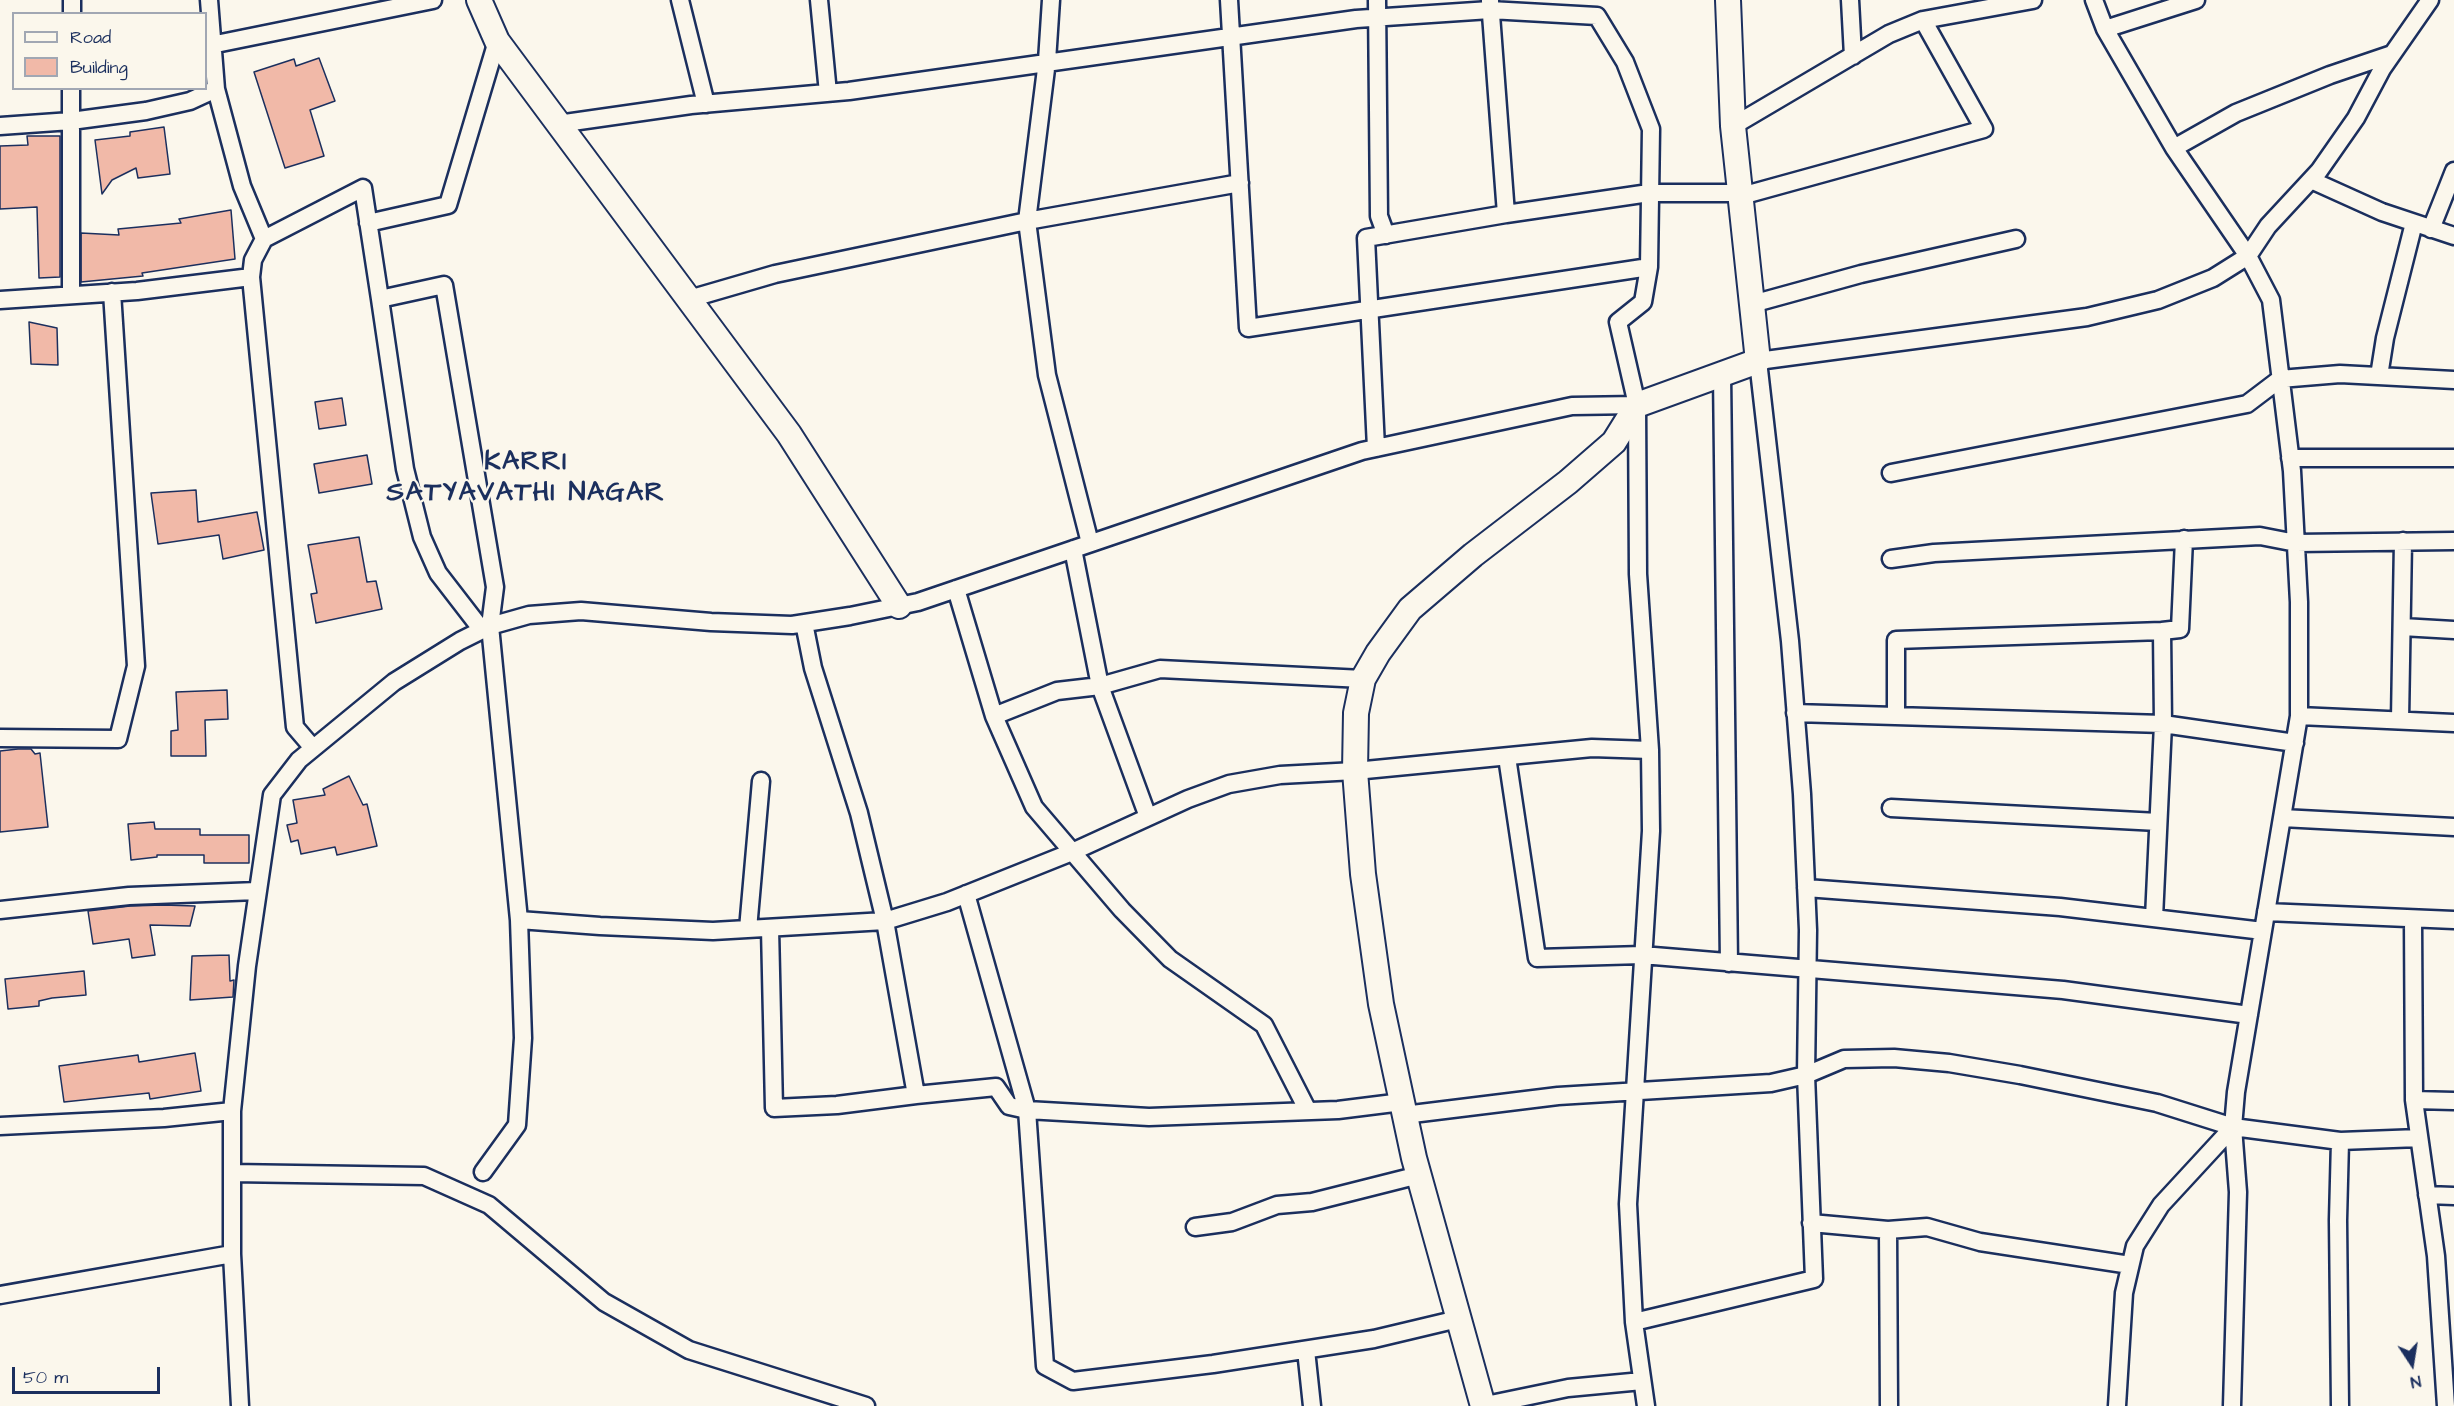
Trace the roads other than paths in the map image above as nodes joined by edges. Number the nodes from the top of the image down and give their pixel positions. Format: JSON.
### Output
{"nodes":[{"id":1,"x":209,"y":0,"type":"edge"},
{"id":2,"x":433,"y":0,"type":"edge"},
{"id":3,"x":479,"y":0,"type":"edge"},
{"id":4,"x":680,"y":0,"type":"edge"},
{"id":5,"x":819,"y":0,"type":"edge"},
{"id":6,"x":1051,"y":0,"type":"edge"},
{"id":7,"x":1229,"y":0,"type":"edge"},
{"id":8,"x":1377,"y":0,"type":"edge"},
{"id":9,"x":1728,"y":0,"type":"edge"},
{"id":10,"x":1850,"y":0,"type":"edge"},
{"id":11,"x":2033,"y":0,"type":"edge"},
{"id":12,"x":2094,"y":0,"type":"edge"},
{"id":13,"x":2196,"y":0,"type":"edge"},
{"id":14,"x":2430,"y":0,"type":"edge"},
{"id":15,"x":1490,"y":5,"type":"edge"},
{"id":16,"x":1377,"y":17,"type":"junction"},
{"id":17,"x":1923,"y":20,"type":"junction"},
{"id":18,"x":2105,"y":29,"type":"junction"},
{"id":19,"x":1233,"y":36,"type":"junction"},
{"id":20,"x":497,"y":41,"type":"junction"},
{"id":21,"x":211,"y":45,"type":"junction"},
{"id":22,"x":2392,"y":54,"type":"junction"},
{"id":23,"x":1853,"y":56,"type":"junction"},
{"id":24,"x":1047,"y":61,"type":"junction"},
{"id":25,"x":216,"y":89,"type":"junction"},
{"id":26,"x":71,"y":90,"type":"edge"},
{"id":27,"x":828,"y":93,"type":"junction"},
{"id":28,"x":706,"y":104,"type":"junction"},
{"id":29,"x":71,"y":121,"type":"junction"},
{"id":30,"x":558,"y":124,"type":"junction"},
{"id":31,"x":0,"y":126,"type":"edge"},
{"id":32,"x":1733,"y":126,"type":"junction"},
{"id":33,"x":2174,"y":148,"type":"junction"},
{"id":34,"x":2454,"y":171,"type":"edge"},
{"id":35,"x":2311,"y":180,"type":"junction"},
{"id":36,"x":1240,"y":183,"type":"junction"},
{"id":37,"x":1649,"y":193,"type":"junction"},
{"id":38,"x":1740,"y":193,"type":"junction"},
{"id":39,"x":1506,"y":214,"type":"junction"},
{"id":40,"x":1027,"y":221,"type":"junction"},
{"id":41,"x":368,"y":223,"type":"junction"},
{"id":42,"x":2414,"y":223,"type":"junction"},
{"id":43,"x":2431,"y":229,"type":"junction"},
{"id":44,"x":1386,"y":235,"type":"junction"},
{"id":45,"x":2454,"y":236,"type":"edge"},
{"id":46,"x":2016,"y":238,"type":"dead end"},
{"id":47,"x":264,"y":239,"type":"junction"},
{"id":48,"x":2248,"y":256,"type":"junction"},
{"id":49,"x":1649,"y":267,"type":"junction"},
{"id":50,"x":251,"y":278,"type":"junction"},
{"id":51,"x":112,"y":292,"type":"junction"},
{"id":52,"x":71,"y":295,"type":"junction"},
{"id":53,"x":380,"y":299,"type":"junction"},
{"id":54,"x":689,"y":299,"type":"junction"},
{"id":55,"x":0,"y":300,"type":"edge"},
{"id":56,"x":1752,"y":304,"type":"junction"},
{"id":57,"x":1369,"y":311,"type":"junction"},
{"id":58,"x":1758,"y":362,"type":"junction"},
{"id":59,"x":1722,"y":374,"type":"junction"},
{"id":60,"x":2379,"y":376,"type":"junction"},
{"id":61,"x":2280,"y":379,"type":"junction"},
{"id":62,"x":2454,"y":380,"type":"edge"},
{"id":63,"x":1637,"y":405,"type":"junction"},
{"id":64,"x":1376,"y":448,"type":"junction"},
{"id":65,"x":2290,"y":458,"type":"junction"},
{"id":66,"x":2454,"y":458,"type":"edge"},
{"id":67,"x":1891,"y":473,"type":"dead end"},
{"id":68,"x":2184,"y":539,"type":"junction"},
{"id":69,"x":2403,"y":541,"type":"junction"},
{"id":70,"x":2454,"y":541,"type":"edge"},
{"id":71,"x":1090,"y":543,"type":"junction"},
{"id":72,"x":2296,"y":543,"type":"junction"},
{"id":73,"x":1073,"y":549,"type":"junction"},
{"id":74,"x":1891,"y":559,"type":"dead end"},
{"id":75,"x":956,"y":589,"type":"junction"},
{"id":76,"x":899,"y":606,"type":"junction"},
{"id":77,"x":804,"y":623,"type":"junction"},
{"id":78,"x":2402,"y":627,"type":"junction"},
{"id":79,"x":486,"y":628,"type":"junction"},
{"id":80,"x":2454,"y":630,"type":"edge"},
{"id":81,"x":2162,"y":631,"type":"junction"},
{"id":82,"x":1362,"y":679,"type":"junction"},
{"id":83,"x":1100,"y":686,"type":"junction"},
{"id":84,"x":1796,"y":713,"type":"junction"},
{"id":85,"x":994,"y":716,"type":"junction"},
{"id":86,"x":1896,"y":716,"type":"junction"},
{"id":87,"x":2299,"y":716,"type":"junction"},
{"id":88,"x":2400,"y":720,"type":"junction"},
{"id":89,"x":2454,"y":723,"type":"edge"},
{"id":90,"x":2163,"y":724,"type":"junction"},
{"id":91,"x":0,"y":738,"type":"edge"},
{"id":92,"x":2295,"y":743,"type":"junction"},
{"id":93,"x":313,"y":748,"type":"junction"},
{"id":94,"x":1650,"y":750,"type":"junction"},
{"id":95,"x":1507,"y":757,"type":"junction"},
{"id":96,"x":1355,"y":771,"type":"junction"},
{"id":97,"x":761,"y":781,"type":"dead end"},
{"id":98,"x":1891,"y":808,"type":"dead end"},
{"id":99,"x":1148,"y":817,"type":"junction"},
{"id":100,"x":2283,"y":818,"type":"junction"},
{"id":101,"x":2158,"y":822,"type":"junction"},
{"id":102,"x":2454,"y":827,"type":"edge"},
{"id":103,"x":1072,"y":852,"type":"junction"},
{"id":104,"x":1806,"y":888,"type":"junction"},
{"id":105,"x":257,"y":891,"type":"junction"},
{"id":106,"x":966,"y":894,"type":"junction"},
{"id":107,"x":0,"y":910,"type":"edge"},
{"id":108,"x":2266,"y":912,"type":"junction"},
{"id":109,"x":2154,"y":918,"type":"junction"},
{"id":110,"x":2414,"y":919,"type":"junction"},
{"id":111,"x":519,"y":920,"type":"junction"},
{"id":112,"x":2454,"y":920,"type":"edge"},
{"id":113,"x":885,"y":921,"type":"junction"},
{"id":114,"x":770,"y":928,"type":"junction"},
{"id":115,"x":748,"y":929,"type":"junction"},
{"id":116,"x":2263,"y":931,"type":"junction"},
{"id":117,"x":1642,"y":955,"type":"junction"},
{"id":118,"x":1729,"y":963,"type":"junction"},
{"id":119,"x":1807,"y":970,"type":"junction"},
{"id":120,"x":2249,"y":1015,"type":"junction"},
{"id":121,"x":1806,"y":1075,"type":"junction"},
{"id":122,"x":1636,"y":1092,"type":"junction"},
{"id":123,"x":916,"y":1095,"type":"junction"},
{"id":124,"x":2414,"y":1100,"type":"junction"},
{"id":125,"x":2454,"y":1101,"type":"edge"},
{"id":126,"x":1403,"y":1108,"type":"junction"},
{"id":127,"x":1027,"y":1110,"type":"junction"},
{"id":128,"x":232,"y":1111,"type":"junction"},
{"id":129,"x":1308,"y":1111,"type":"junction"},
{"id":130,"x":0,"y":1126,"type":"edge"},
{"id":131,"x":2233,"y":1127,"type":"junction"},
{"id":132,"x":2419,"y":1138,"type":"junction"},
{"id":133,"x":2340,"y":1141,"type":"junction"},
{"id":134,"x":483,"y":1172,"type":"dead end"},
{"id":135,"x":232,"y":1173,"type":"junction"},
{"id":136,"x":1419,"y":1175,"type":"junction"},
{"id":137,"x":2427,"y":1195,"type":"junction"},
{"id":138,"x":2454,"y":1196,"type":"edge"},
{"id":139,"x":1811,"y":1223,"type":"junction"},
{"id":140,"x":1195,"y":1227,"type":"dead end"},
{"id":141,"x":1888,"y":1230,"type":"junction"},
{"id":142,"x":232,"y":1254,"type":"junction"},
{"id":143,"x":2130,"y":1265,"type":"junction"},
{"id":144,"x":0,"y":1295,"type":"edge"},
{"id":145,"x":1458,"y":1319,"type":"junction"},
{"id":146,"x":1634,"y":1322,"type":"junction"},
{"id":147,"x":1306,"y":1350,"type":"junction"},
{"id":148,"x":1642,"y":1381,"type":"junction"},
{"id":149,"x":240,"y":1406,"type":"edge"},
{"id":150,"x":866,"y":1406,"type":"edge"},
{"id":151,"x":1312,"y":1406,"type":"edge"},
{"id":152,"x":1482,"y":1406,"type":"edge"},
{"id":153,"x":1646,"y":1406,"type":"edge"},
{"id":154,"x":1889,"y":1406,"type":"edge"},
{"id":155,"x":2117,"y":1406,"type":"edge"},
{"id":156,"x":2232,"y":1406,"type":"edge"},
{"id":157,"x":2340,"y":1406,"type":"edge"},
{"id":158,"x":2446,"y":1406,"type":"edge"}],
"edges":[{"from":1,"to":21,"type":"street"},
{"from":2,"to":21,"type":"street"},
{"from":3,"to":20,"type":"main road"},
{"from":4,"to":28,"type":"street"},
{"from":5,"to":27,"type":"street"},
{"from":6,"to":24,"type":"street"},
{"from":7,"to":19,"type":"street"},
{"from":8,"to":16,"type":"street"},
{"from":9,"to":32,"type":"main road"},
{"from":10,"to":23,"type":"street"},
{"from":11,"to":17,"type":"street"},
{"from":12,"to":18,"type":"street"},
{"from":13,"to":18,"type":"street"},
{"from":14,"to":22,"type":"street"},
{"from":15,"to":16,"type":"street"},
{"from":15,"to":37,"type":"street"},
{"from":15,"to":39,"type":"street"},
{"from":16,"to":19,"type":"street"},
{"from":16,"to":44,"type":"street"},
{"from":17,"to":23,"type":"street"},
{"from":17,"to":38,"type":"street"},
{"from":18,"to":33,"type":"street"},
{"from":19,"to":24,"type":"street"},
{"from":19,"to":36,"type":"street"},
{"from":20,"to":30,"type":"main road"},
{"from":20,"to":41,"type":"street"},
{"from":21,"to":25,"type":"street"},
{"from":22,"to":33,"type":"street"},
{"from":22,"to":35,"type":"street"},
{"from":23,"to":32,"type":"street"},
{"from":24,"to":27,"type":"street"},
{"from":24,"to":40,"type":"street"},
{"from":25,"to":29,"type":"street"},
{"from":25,"to":47,"type":"street"},
{"from":26,"to":29,"type":"street"},
{"from":27,"to":28,"type":"street"},
{"from":28,"to":30,"type":"street"},
{"from":29,"to":31,"type":"street"},
{"from":29,"to":52,"type":"street"},
{"from":30,"to":54,"type":"main road"},
{"from":32,"to":38,"type":"main road"},
{"from":33,"to":48,"type":"street"},
{"from":34,"to":43,"type":"street"},
{"from":35,"to":42,"type":"street"},
{"from":35,"to":48,"type":"street"},
{"from":36,"to":40,"type":"street"},
{"from":36,"to":57,"type":"street"},
{"from":37,"to":38,"type":"street"},
{"from":37,"to":39,"type":"street"},
{"from":37,"to":49,"type":"street"},
{"from":38,"to":56,"type":"main road"},
{"from":39,"to":44,"type":"street"},
{"from":40,"to":54,"type":"street"},
{"from":40,"to":71,"type":"street"},
{"from":41,"to":47,"type":"street"},
{"from":41,"to":53,"type":"street"},
{"from":42,"to":43,"type":"street"},
{"from":42,"to":60,"type":"street"},
{"from":43,"to":45,"type":"street"},
{"from":44,"to":57,"type":"street"},
{"from":46,"to":56,"type":"street"},
{"from":47,"to":50,"type":"street"},
{"from":48,"to":58,"type":"street"},
{"from":48,"to":61,"type":"street"},
{"from":49,"to":57,"type":"street"},
{"from":49,"to":63,"type":"street"},
{"from":50,"to":51,"type":"street"},
{"from":50,"to":93,"type":"street"},
{"from":51,"to":52,"type":"street"},
{"from":51,"to":91,"type":"street"},
{"from":52,"to":55,"type":"street"},
{"from":53,"to":79,"type":"street"},
{"from":53,"to":79,"type":"street"},
{"from":54,"to":76,"type":"main road"},
{"from":56,"to":58,"type":"main road"},
{"from":57,"to":64,"type":"street"},
{"from":58,"to":59,"type":"main road"},
{"from":58,"to":84,"type":"street"},
{"from":59,"to":63,"type":"main road"},
{"from":59,"to":118,"type":"street"},
{"from":60,"to":61,"type":"street"},
{"from":60,"to":62,"type":"street"},
{"from":61,"to":65,"type":"street"},
{"from":61,"to":67,"type":"street"},
{"from":63,"to":64,"type":"street"},
{"from":63,"to":82,"type":"main road"},
{"from":63,"to":94,"type":"street"},
{"from":64,"to":71,"type":"street"},
{"from":65,"to":66,"type":"street"},
{"from":65,"to":72,"type":"street"},
{"from":68,"to":72,"type":"street"},
{"from":68,"to":74,"type":"street"},
{"from":68,"to":81,"type":"street"},
{"from":69,"to":70,"type":"street"},
{"from":69,"to":72,"type":"street"},
{"from":69,"to":78,"type":"street"},
{"from":71,"to":73,"type":"street"},
{"from":72,"to":87,"type":"street"},
{"from":73,"to":75,"type":"street"},
{"from":73,"to":83,"type":"street"},
{"from":75,"to":76,"type":"street"},
{"from":75,"to":85,"type":"street"},
{"from":76,"to":77,"type":"street"},
{"from":77,"to":79,"type":"street"},
{"from":77,"to":113,"type":"street"},
{"from":78,"to":80,"type":"street"},
{"from":78,"to":88,"type":"street"},
{"from":79,"to":93,"type":"street"},
{"from":79,"to":111,"type":"street"},
{"from":81,"to":86,"type":"street"},
{"from":81,"to":90,"type":"street"},
{"from":82,"to":83,"type":"street"},
{"from":82,"to":96,"type":"main road"},
{"from":83,"to":85,"type":"street"},
{"from":83,"to":99,"type":"street"},
{"from":84,"to":86,"type":"street"},
{"from":84,"to":104,"type":"street"},
{"from":85,"to":103,"type":"street"},
{"from":86,"to":90,"type":"street"},
{"from":87,"to":88,"type":"street"},
{"from":87,"to":92,"type":"street"},
{"from":88,"to":89,"type":"street"},
{"from":90,"to":92,"type":"street"},
{"from":90,"to":101,"type":"street"},
{"from":92,"to":100,"type":"street"},
{"from":93,"to":105,"type":"street"},
{"from":94,"to":95,"type":"street"},
{"from":94,"to":117,"type":"street"},
{"from":95,"to":96,"type":"street"},
{"from":95,"to":117,"type":"street"},
{"from":96,"to":99,"type":"street"},
{"from":96,"to":126,"type":"main road"},
{"from":97,"to":115,"type":"street"},
{"from":98,"to":101,"type":"street"},
{"from":99,"to":103,"type":"street"},
{"from":100,"to":102,"type":"street"},
{"from":100,"to":108,"type":"street"},
{"from":101,"to":109,"type":"street"},
{"from":103,"to":106,"type":"street"},
{"from":103,"to":129,"type":"street"},
{"from":104,"to":109,"type":"street"},
{"from":104,"to":119,"type":"street"},
{"from":105,"to":107,"type":"street"},
{"from":105,"to":128,"type":"street"},
{"from":106,"to":113,"type":"street"},
{"from":106,"to":127,"type":"street"},
{"from":108,"to":110,"type":"street"},
{"from":108,"to":116,"type":"street"},
{"from":109,"to":116,"type":"street"},
{"from":110,"to":112,"type":"street"},
{"from":110,"to":124,"type":"street"},
{"from":111,"to":115,"type":"street"},
{"from":111,"to":134,"type":"street"},
{"from":113,"to":114,"type":"street"},
{"from":113,"to":123,"type":"street"},
{"from":114,"to":115,"type":"street"},
{"from":114,"to":123,"type":"street"},
{"from":116,"to":120,"type":"street"},
{"from":117,"to":118,"type":"street"},
{"from":117,"to":122,"type":"street"},
{"from":118,"to":119,"type":"street"},
{"from":119,"to":120,"type":"street"},
{"from":119,"to":121,"type":"street"},
{"from":120,"to":131,"type":"street"},
{"from":121,"to":122,"type":"street"},
{"from":121,"to":131,"type":"street"},
{"from":121,"to":139,"type":"street"},
{"from":122,"to":126,"type":"street"},
{"from":122,"to":146,"type":"street"},
{"from":123,"to":127,"type":"street"},
{"from":124,"to":125,"type":"street"},
{"from":124,"to":132,"type":"street"},
{"from":126,"to":129,"type":"street"},
{"from":126,"to":136,"type":"main road"},
{"from":127,"to":129,"type":"street"},
{"from":127,"to":147,"type":"street"},
{"from":128,"to":130,"type":"street"},
{"from":128,"to":135,"type":"street"},
{"from":131,"to":133,"type":"street"},
{"from":131,"to":143,"type":"street"},
{"from":131,"to":156,"type":"street"},
{"from":132,"to":133,"type":"street"},
{"from":132,"to":137,"type":"street"},
{"from":133,"to":157,"type":"street"},
{"from":135,"to":142,"type":"street"},
{"from":135,"to":150,"type":"street"},
{"from":136,"to":140,"type":"street"},
{"from":136,"to":145,"type":"main road"},
{"from":137,"to":138,"type":"street"},
{"from":137,"to":158,"type":"street"},
{"from":139,"to":141,"type":"street"},
{"from":139,"to":146,"type":"street"},
{"from":141,"to":143,"type":"street"},
{"from":141,"to":154,"type":"street"},
{"from":142,"to":144,"type":"street"},
{"from":142,"to":149,"type":"street"},
{"from":143,"to":155,"type":"street"},
{"from":145,"to":147,"type":"street"},
{"from":145,"to":152,"type":"main road"},
{"from":146,"to":148,"type":"street"},
{"from":147,"to":151,"type":"street"},
{"from":148,"to":152,"type":"street"},
{"from":148,"to":153,"type":"street"}]}
